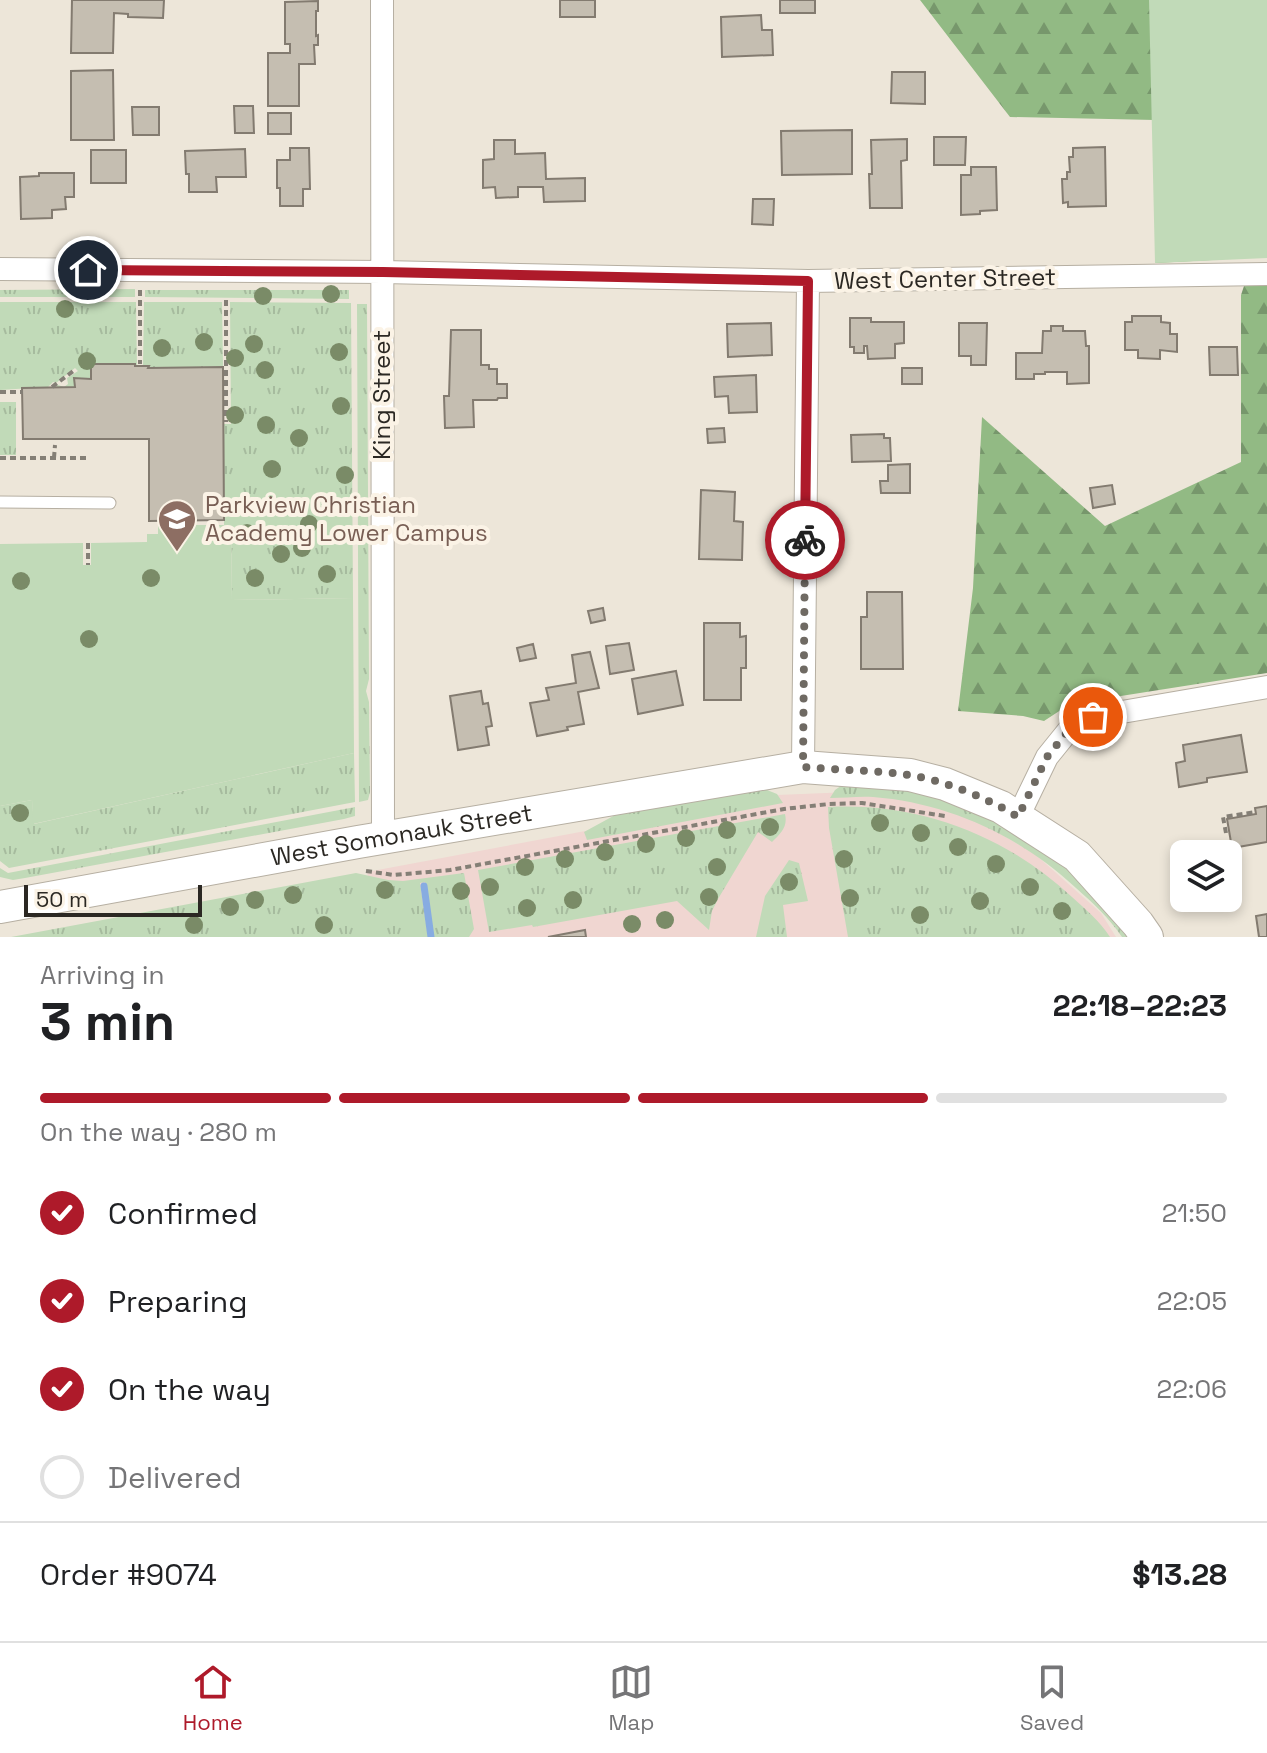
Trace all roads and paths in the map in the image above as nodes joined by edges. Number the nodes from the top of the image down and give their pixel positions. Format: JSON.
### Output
{"nodes":[{"id":1,"x":382,"y":0,"type":"edge"},
{"id":2,"x":0,"y":269,"type":"edge"},
{"id":3,"x":383,"y":272,"type":"junction"},
{"id":4,"x":1267,"y":274,"type":"edge"},
{"id":5,"x":808,"y":281,"type":"junction"},
{"id":6,"x":140,"y":300,"type":"dead end"},
{"id":7,"x":226,"y":300,"type":"dead end"},
{"id":8,"x":140,"y":364,"type":"dead end"},
{"id":9,"x":76,"y":369,"type":"dead end"},
{"id":10,"x":52,"y":387,"type":"dead end"},
{"id":11,"x":0,"y":392,"type":"edge"},
{"id":12,"x":23,"y":392,"type":"dead end"},
{"id":13,"x":226,"y":422,"type":"dead end"},
{"id":14,"x":55,"y":445,"type":"dead end"},
{"id":15,"x":0,"y":458,"type":"edge"},
{"id":16,"x":54,"y":458,"type":"junction"},
{"id":17,"x":87,"y":458,"type":"dead end"},
{"id":18,"x":0,"y":502,"type":"edge"},
{"id":19,"x":110,"y":503,"type":"dead end"},
{"id":20,"x":88,"y":543,"type":"dead end"},
{"id":21,"x":88,"y":565,"type":"dead end"},
{"id":22,"x":1267,"y":687,"type":"edge"},
{"id":23,"x":803,"y":767,"type":"junction"},
{"id":24,"x":1256,"y":812,"type":"dead end"},
{"id":25,"x":1018,"y":817,"type":"junction"},
{"id":26,"x":955,"y":820,"type":"dead end"},
{"id":27,"x":1226,"y":833,"type":"dead end"},
{"id":28,"x":383,"y":838,"type":"junction"},
{"id":29,"x":359,"y":870,"type":"dead end"},
{"id":30,"x":0,"y":907,"type":"edge"},
{"id":31,"x":1147,"y":937,"type":"edge"}],
"edges":[{"from":1,"to":3,"type":"street","name":"King Street"},
{"from":2,"to":3,"type":"street","name":"West Center Street"},
{"from":3,"to":5,"type":"street","name":"West Center Street"},
{"from":3,"to":28,"type":"street","name":"King Street"},
{"from":4,"to":5,"type":"street","name":"West Center Street"},
{"from":5,"to":23,"type":"street"},
{"from":6,"to":8,"type":"path"},
{"from":7,"to":13,"type":"path"},
{"from":9,"to":10,"type":"path"},
{"from":11,"to":12,"type":"path"},
{"from":14,"to":16,"type":"path"},
{"from":15,"to":16,"type":"path"},
{"from":16,"to":17,"type":"path"},
{"from":18,"to":19,"type":"lane"},
{"from":20,"to":21,"type":"path"},
{"from":22,"to":25,"type":"street"},
{"from":23,"to":25,"type":"street","name":"West Somonauk Street"},
{"from":23,"to":28,"type":"street","name":"West Somonauk Street"},
{"from":24,"to":27,"type":"path"},
{"from":25,"to":31,"type":"street","name":"West Somonauk Street"},
{"from":26,"to":29,"type":"path"},
{"from":28,"to":30,"type":"street","name":"West Somonauk Street"}]}
